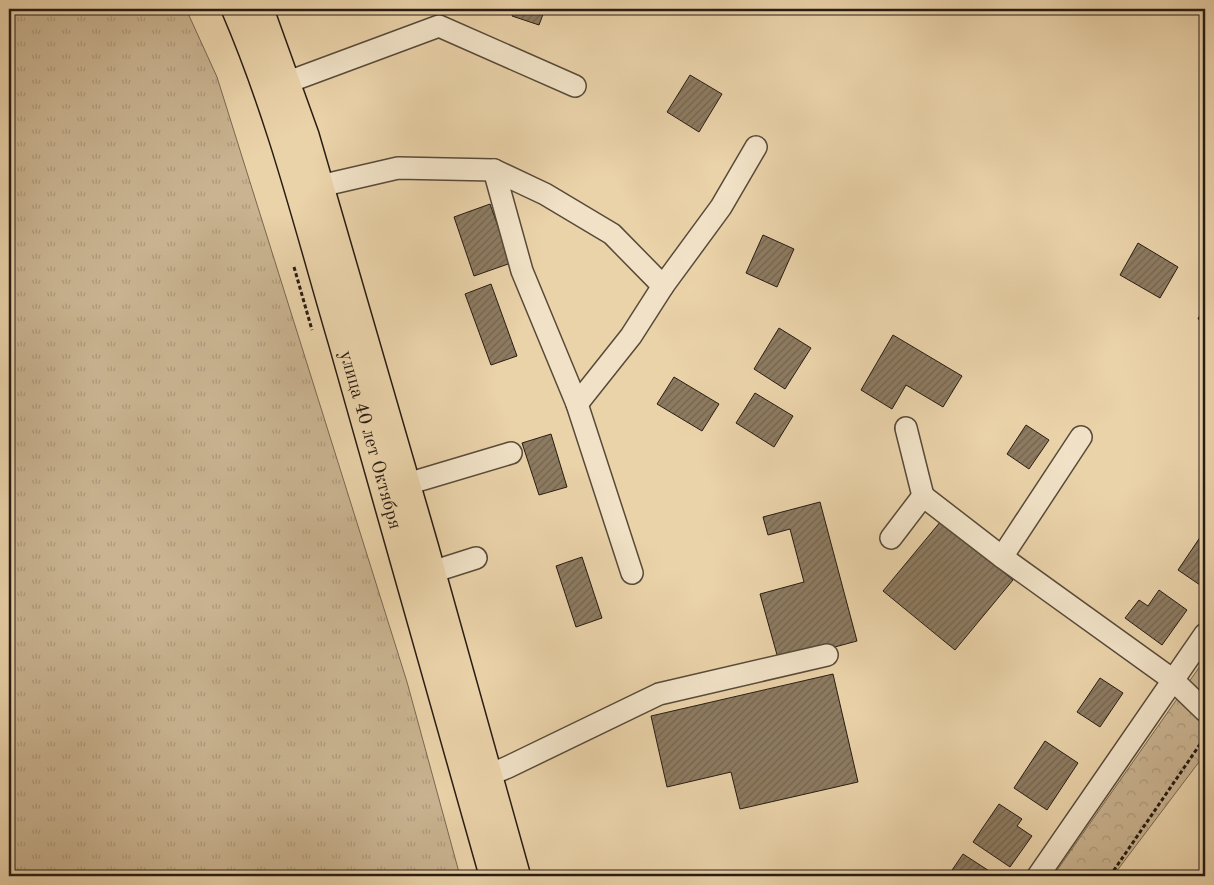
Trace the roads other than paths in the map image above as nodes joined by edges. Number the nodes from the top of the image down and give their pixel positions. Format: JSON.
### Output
{"nodes":[{"id":1,"x":235,"y":9,"type":"edge"},
{"id":2,"x":260,"y":9,"type":"edge"},
{"id":3,"x":288,"y":82,"type":"junction"},
{"id":4,"x":575,"y":86,"type":"dead end"},
{"id":5,"x":756,"y":147,"type":"dead end"},
{"id":6,"x":494,"y":170,"type":"junction"},
{"id":7,"x":320,"y":186,"type":"junction"},
{"id":8,"x":663,"y":286,"type":"junction"},
{"id":9,"x":577,"y":404,"type":"junction"},
{"id":10,"x":906,"y":428,"type":"dead end"},
{"id":11,"x":1081,"y":437,"type":"dead end"},
{"id":12,"x":511,"y":453,"type":"dead end"},
{"id":13,"x":407,"y":484,"type":"junction"},
{"id":14,"x":923,"y":496,"type":"junction"},
{"id":15,"x":891,"y":538,"type":"dead end"},
{"id":16,"x":1002,"y":557,"type":"junction"},
{"id":17,"x":476,"y":558,"type":"dead end"},
{"id":18,"x":432,"y":572,"type":"junction"},
{"id":19,"x":632,"y":573,"type":"dead end"},
{"id":20,"x":1205,"y":634,"type":"edge"},
{"id":21,"x":827,"y":655,"type":"dead end"},
{"id":22,"x":1173,"y":680,"type":"junction"},
{"id":23,"x":1205,"y":711,"type":"edge"},
{"id":24,"x":488,"y":775,"type":"junction"},
{"id":25,"x":493,"y":876,"type":"edge"},
{"id":26,"x":517,"y":876,"type":"edge"},
{"id":27,"x":1038,"y":876,"type":"edge"}],
"edges":[{"from":1,"to":25,"type":"main road","name":"улица 40 лет Октября"},
{"from":2,"to":3,"type":"main road","name":"улица 40 лет Октября"},
{"from":3,"to":4,"type":"lane"},
{"from":3,"to":7,"type":"main road","name":"улица 40 лет Октября"},
{"from":5,"to":8,"type":"lane"},
{"from":6,"to":7,"type":"lane"},
{"from":6,"to":8,"type":"lane"},
{"from":6,"to":9,"type":"lane"},
{"from":7,"to":13,"type":"main road","name":"улица 40 лет Октября"},
{"from":8,"to":9,"type":"lane"},
{"from":9,"to":19,"type":"lane"},
{"from":10,"to":14,"type":"lane"},
{"from":11,"to":16,"type":"lane"},
{"from":12,"to":13,"type":"lane"},
{"from":13,"to":18,"type":"main road","name":"улица 40 лет Октября"},
{"from":14,"to":15,"type":"lane"},
{"from":14,"to":16,"type":"lane"},
{"from":16,"to":22,"type":"lane"},
{"from":17,"to":18,"type":"lane"},
{"from":18,"to":24,"type":"main road","name":"улица 40 лет Октября"},
{"from":20,"to":22,"type":"lane"},
{"from":21,"to":24,"type":"lane"},
{"from":22,"to":23,"type":"lane"},
{"from":22,"to":27,"type":"lane"},
{"from":24,"to":26,"type":"main road","name":"улица 40 лет Октября"}]}
